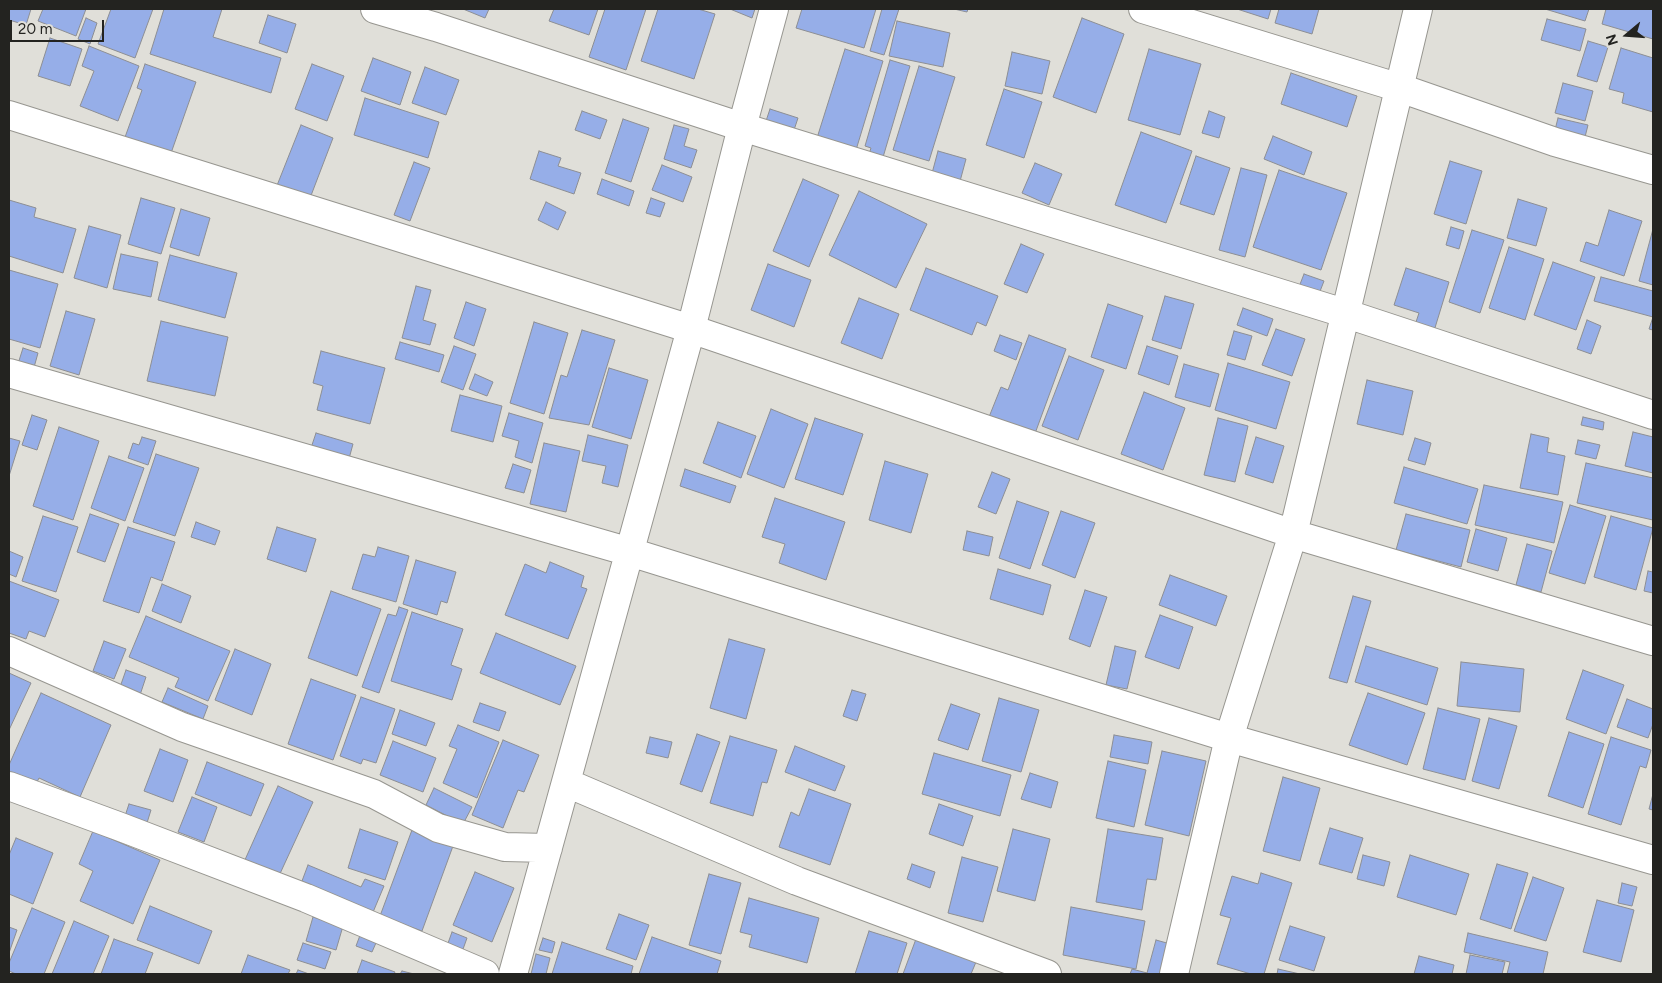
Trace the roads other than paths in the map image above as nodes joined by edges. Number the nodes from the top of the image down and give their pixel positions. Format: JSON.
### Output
{"nodes":[{"id":1,"x":375,"y":9,"type":"edge"},
{"id":2,"x":774,"y":9,"type":"edge"},
{"id":3,"x":1143,"y":9,"type":"edge"},
{"id":4,"x":1418,"y":9,"type":"edge"},
{"id":5,"x":1400,"y":88,"type":"junction"},
{"id":6,"x":9,"y":115,"type":"edge"},
{"id":7,"x":742,"y":127,"type":"junction"},
{"id":8,"x":1653,"y":170,"type":"edge"},
{"id":9,"x":1344,"y":313,"type":"junction"},
{"id":10,"x":691,"y":329,"type":"junction"},
{"id":11,"x":9,"y":373,"type":"edge"},
{"id":12,"x":1653,"y":415,"type":"edge"},
{"id":13,"x":1293,"y":534,"type":"junction"},
{"id":14,"x":630,"y":552,"type":"junction"},
{"id":15,"x":1653,"y":641,"type":"edge"},
{"id":16,"x":9,"y":651,"type":"edge"},
{"id":17,"x":1229,"y":738,"type":"junction"},
{"id":18,"x":567,"y":783,"type":"junction"},
{"id":19,"x":9,"y":786,"type":"edge"},
{"id":20,"x":548,"y":848,"type":"junction"},
{"id":21,"x":1653,"y":860,"type":"edge"},
{"id":22,"x":485,"y":974,"type":"edge"},
{"id":23,"x":514,"y":974,"type":"edge"},
{"id":24,"x":1047,"y":974,"type":"edge"},
{"id":25,"x":1174,"y":974,"type":"edge"}],
"edges":[{"from":1,"to":7,"type":"street"},
{"from":2,"to":7,"type":"street"},
{"from":3,"to":5,"type":"street"},
{"from":4,"to":5,"type":"street"},
{"from":5,"to":8,"type":"street"},
{"from":5,"to":9,"type":"street"},
{"from":6,"to":10,"type":"street"},
{"from":7,"to":9,"type":"street"},
{"from":7,"to":10,"type":"street"},
{"from":9,"to":12,"type":"street"},
{"from":9,"to":13,"type":"street"},
{"from":10,"to":13,"type":"street"},
{"from":10,"to":14,"type":"street"},
{"from":11,"to":14,"type":"street"},
{"from":13,"to":15,"type":"street"},
{"from":13,"to":17,"type":"street"},
{"from":14,"to":17,"type":"street"},
{"from":14,"to":18,"type":"street"},
{"from":16,"to":20,"type":"street"},
{"from":17,"to":21,"type":"street"},
{"from":17,"to":25,"type":"street"},
{"from":18,"to":20,"type":"street"},
{"from":18,"to":24,"type":"street"},
{"from":19,"to":22,"type":"street"},
{"from":20,"to":23,"type":"street"}]}
